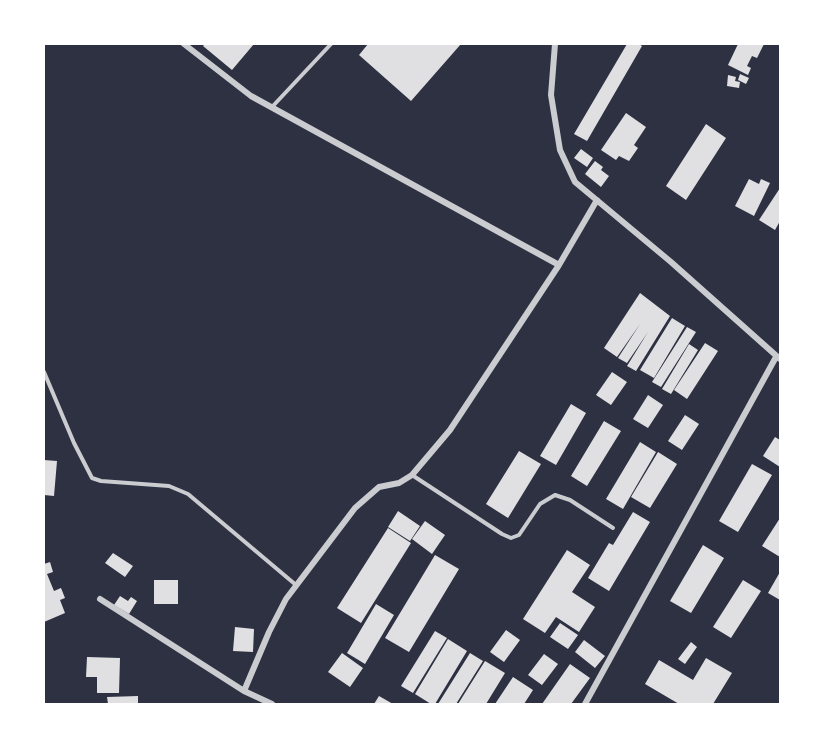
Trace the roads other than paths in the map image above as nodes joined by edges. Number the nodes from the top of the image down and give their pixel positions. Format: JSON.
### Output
{"nodes":[{"id":1,"x":184,"y":44,"type":"edge"},
{"id":2,"x":331,"y":44,"type":"edge"},
{"id":3,"x":555,"y":44,"type":"edge"},
{"id":4,"x":272,"y":107,"type":"junction"},
{"id":5,"x":597,"y":200,"type":"junction"},
{"id":6,"x":559,"y":265,"type":"junction"},
{"id":7,"x":778,"y":358,"type":"edge"},
{"id":8,"x":44,"y":372,"type":"edge"},
{"id":9,"x":412,"y":475,"type":"junction"},
{"id":10,"x":613,"y":528,"type":"dead end"},
{"id":11,"x":297,"y":585,"type":"junction"},
{"id":12,"x":100,"y":599,"type":"dead end"},
{"id":13,"x":244,"y":691,"type":"junction"},
{"id":14,"x":272,"y":705,"type":"edge"},
{"id":15,"x":585,"y":705,"type":"edge"}],
"edges":[{"from":1,"to":4,"type":"street"},
{"from":2,"to":4,"type":"lane"},
{"from":3,"to":5,"type":"street"},
{"from":4,"to":6,"type":"street"},
{"from":5,"to":6,"type":"street"},
{"from":5,"to":7,"type":"street"},
{"from":6,"to":9,"type":"street"},
{"from":7,"to":15,"type":"street"},
{"from":8,"to":11,"type":"lane"},
{"from":9,"to":10,"type":"lane"},
{"from":9,"to":11,"type":"street"},
{"from":11,"to":13,"type":"street"},
{"from":12,"to":13,"type":"street"},
{"from":13,"to":14,"type":"street"}]}
